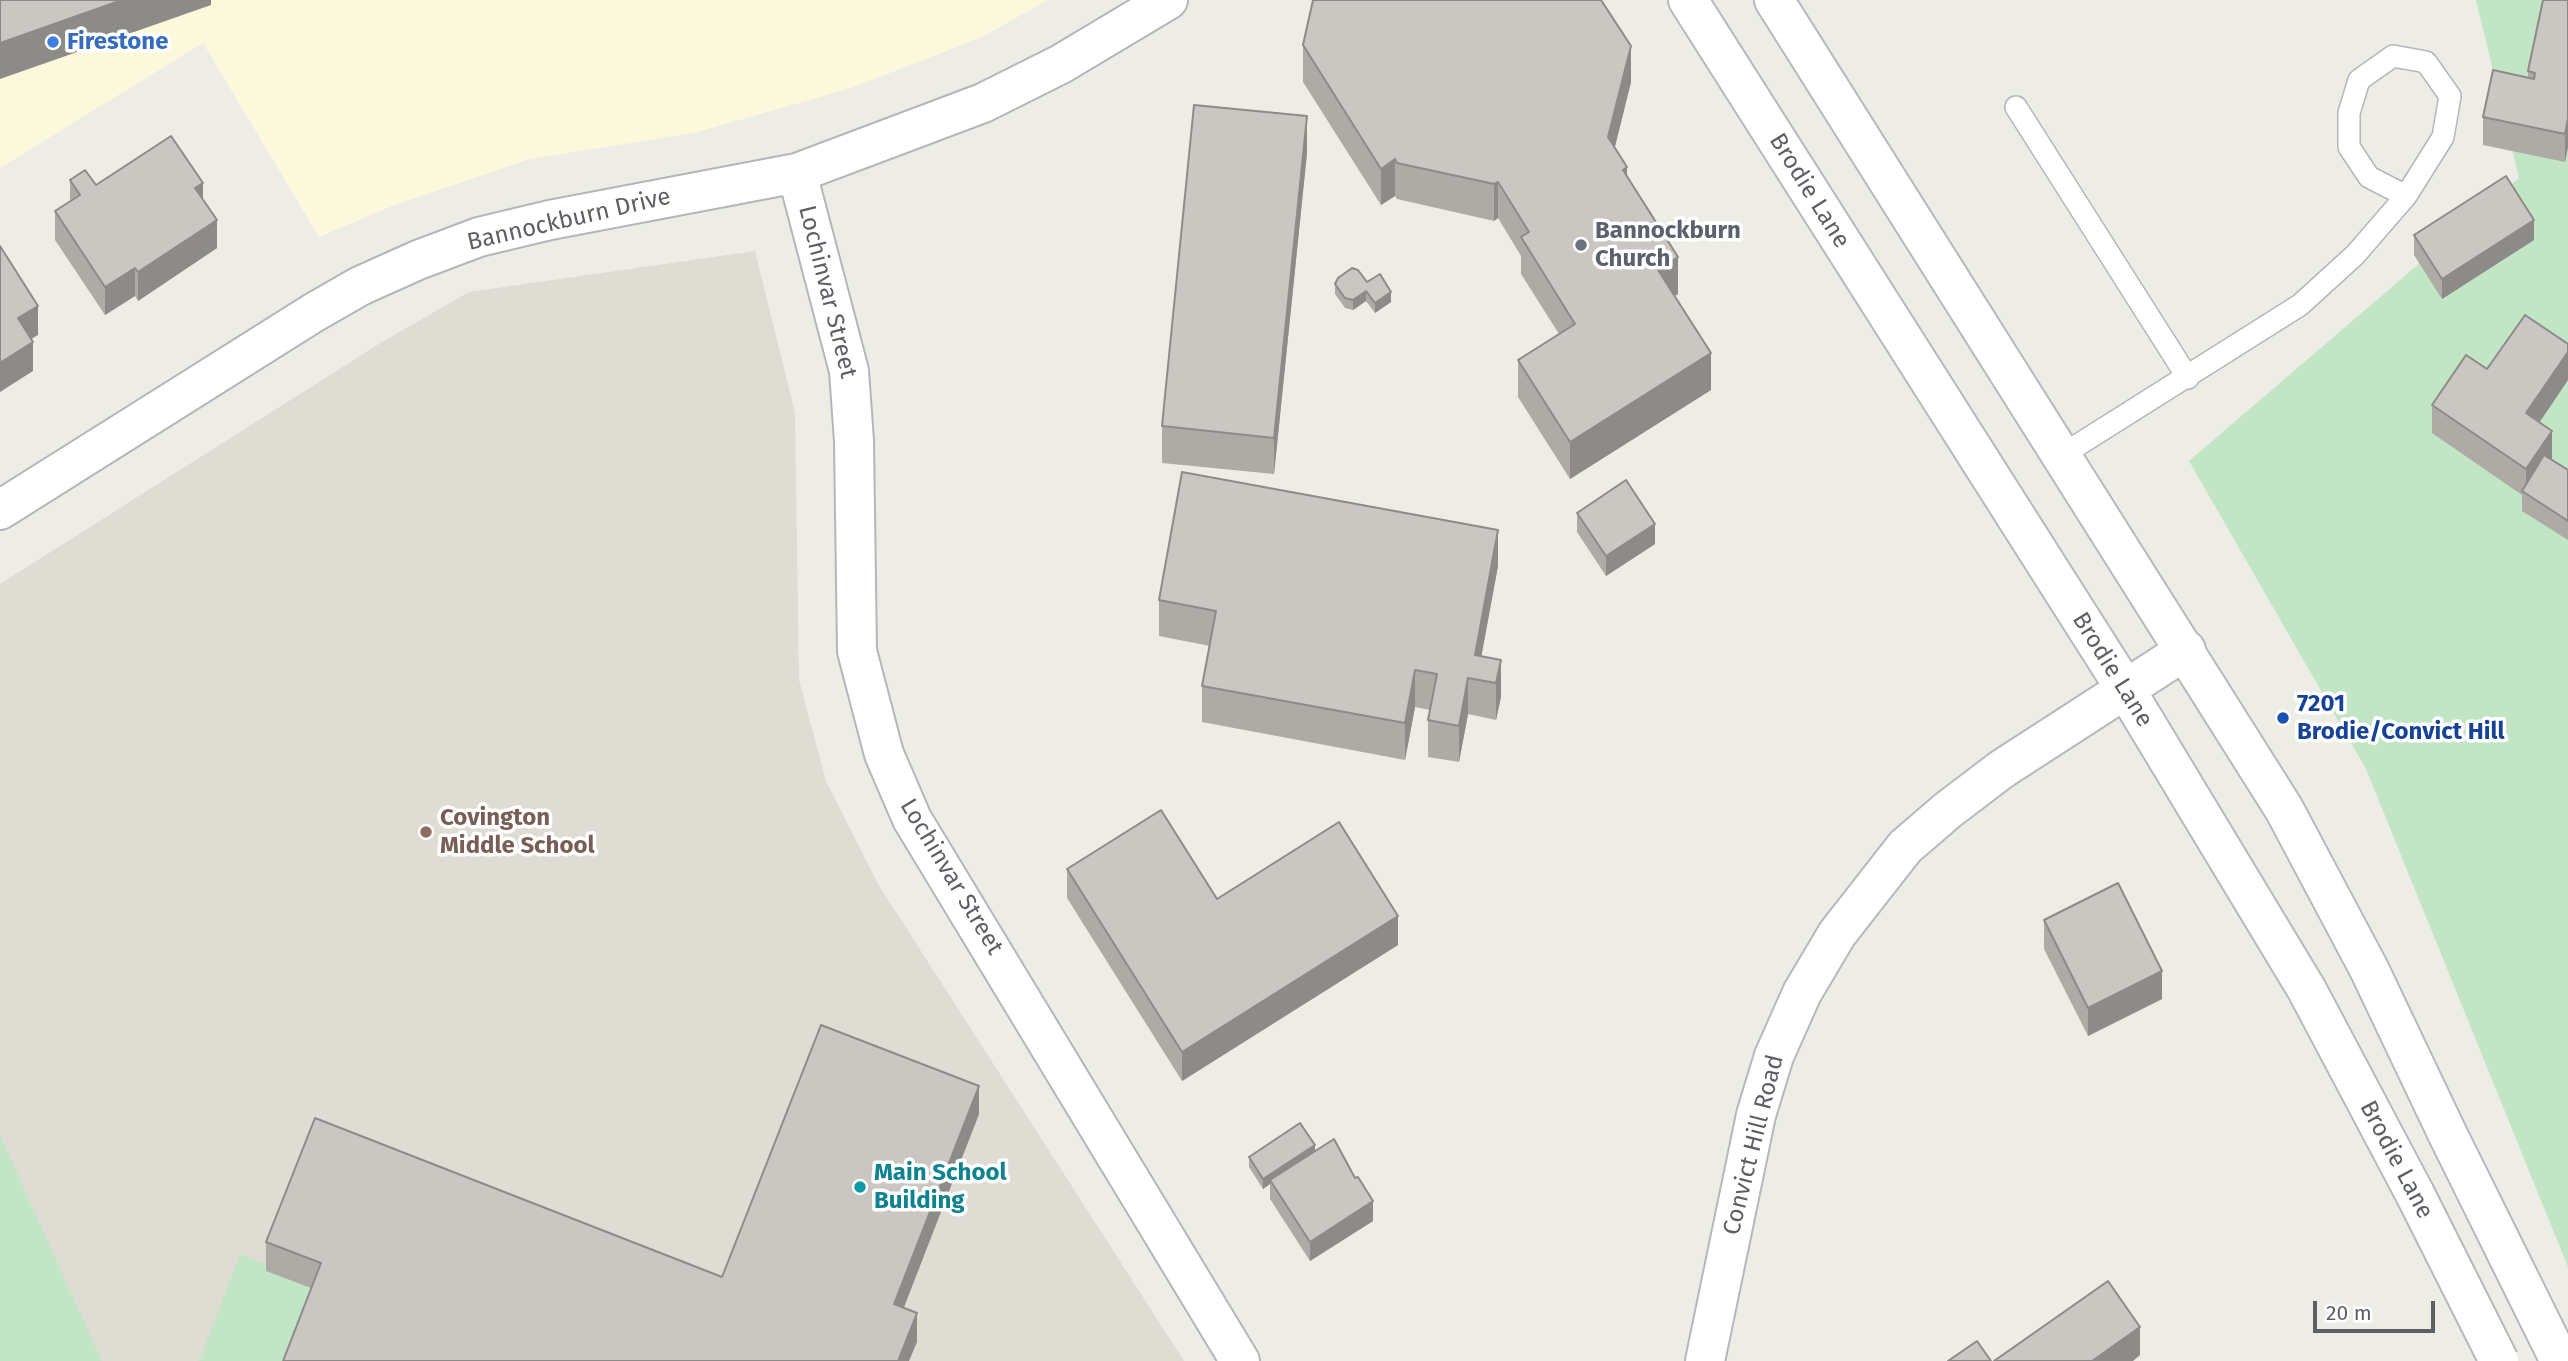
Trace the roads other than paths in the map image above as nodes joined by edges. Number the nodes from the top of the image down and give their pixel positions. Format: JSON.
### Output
{"nodes":[{"id":1,"x":1168,"y":0,"type":"edge"},
{"id":2,"x":1688,"y":0,"type":"edge"},
{"id":3,"x":1774,"y":0,"type":"edge"},
{"id":4,"x":2016,"y":107,"type":"dead end"},
{"id":5,"x":797,"y":173,"type":"junction"},
{"id":6,"x":2406,"y":196,"type":"junction"},
{"id":7,"x":2188,"y":379,"type":"junction"},
{"id":8,"x":2062,"y":455,"type":"junction"},
{"id":9,"x":0,"y":510,"type":"edge"},
{"id":10,"x":2186,"y":650,"type":"junction"},
{"id":11,"x":2126,"y":690,"type":"junction"},
{"id":12,"x":1240,"y":1361,"type":"edge"},
{"id":13,"x":1704,"y":1361,"type":"edge"},
{"id":14,"x":2499,"y":1361,"type":"edge"},
{"id":15,"x":2560,"y":1361,"type":"edge"}],
"edges":[{"from":1,"to":5,"type":"street","name":"Bannockburn Drive"},
{"from":2,"to":11,"type":"street","name":"Brodie Lane"},
{"from":3,"to":8,"type":"street"},
{"from":4,"to":7,"type":"lane"},
{"from":5,"to":9,"type":"street","name":"Bannockburn Drive"},
{"from":5,"to":12,"type":"street","name":"Lochinvar Street"},
{"from":6,"to":6,"type":"lane"},
{"from":6,"to":7,"type":"lane"},
{"from":7,"to":8,"type":"lane"},
{"from":8,"to":10,"type":"street"},
{"from":10,"to":11,"type":"street","name":"Convict Hill Road"},
{"from":10,"to":15,"type":"street","bridge":true},
{"from":11,"to":13,"type":"street","name":"Convict Hill Road"},
{"from":11,"to":14,"type":"street","name":"Brodie Lane","bridge":true}]}
